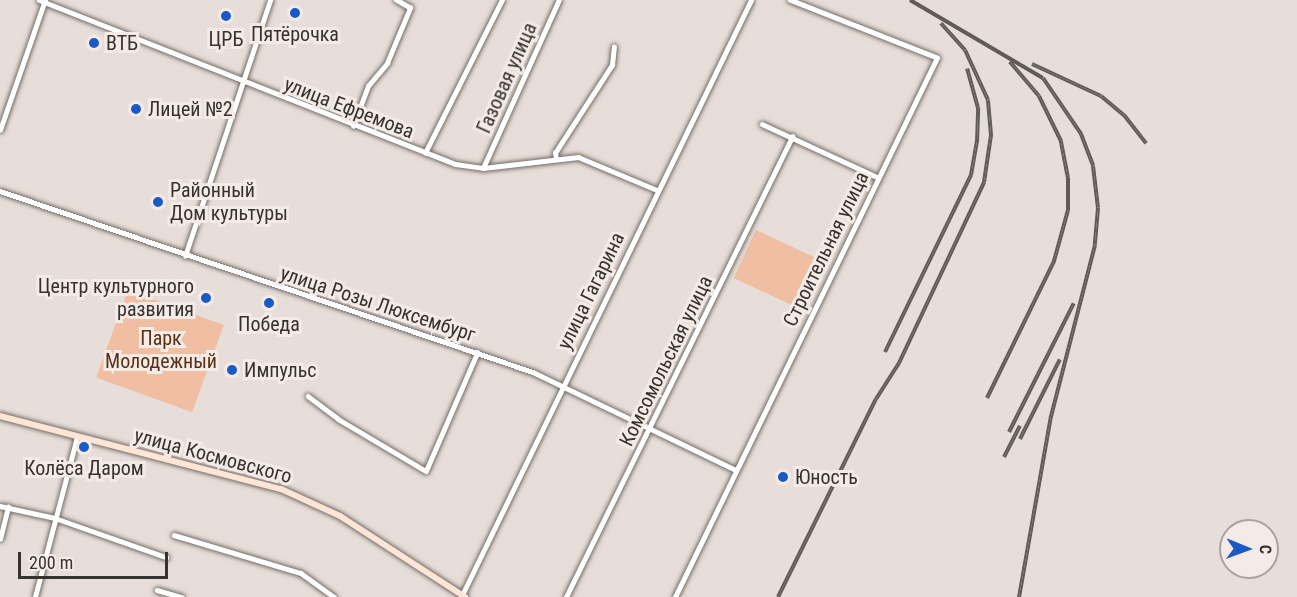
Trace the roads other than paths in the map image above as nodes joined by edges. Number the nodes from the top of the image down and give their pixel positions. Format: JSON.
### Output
{"nodes":[{"id":1,"x":270,"y":0,"type":"edge"},
{"id":2,"x":396,"y":0,"type":"edge"},
{"id":3,"x":502,"y":0,"type":"edge"},
{"id":4,"x":559,"y":0,"type":"edge"},
{"id":5,"x":751,"y":0,"type":"edge"},
{"id":6,"x":790,"y":0,"type":"edge"},
{"id":7,"x":43,"y":1,"type":"edge"},
{"id":8,"x":614,"y":47,"type":"dead end"},
{"id":9,"x":241,"y":81,"type":"junction"},
{"id":10,"x":762,"y":124,"type":"dead end"},
{"id":11,"x":353,"y":126,"type":"junction"},
{"id":12,"x":0,"y":130,"type":"edge"},
{"id":13,"x":792,"y":137,"type":"junction"},
{"id":14,"x":425,"y":153,"type":"junction"},
{"id":15,"x":556,"y":159,"type":"junction"},
{"id":16,"x":483,"y":168,"type":"junction"},
{"id":17,"x":878,"y":177,"type":"junction"},
{"id":18,"x":657,"y":190,"type":"junction"},
{"id":19,"x":0,"y":191,"type":"edge"},
{"id":20,"x":184,"y":256,"type":"junction"},
{"id":21,"x":477,"y":352,"type":"junction"},
{"id":22,"x":563,"y":384,"type":"junction"},
{"id":23,"x":308,"y":396,"type":"dead end"},
{"id":24,"x":0,"y":416,"type":"edge"},
{"id":25,"x":651,"y":427,"type":"junction"},
{"id":26,"x":77,"y":437,"type":"junction"},
{"id":27,"x":736,"y":470,"type":"junction"},
{"id":28,"x":0,"y":506,"type":"edge"},
{"id":29,"x":8,"y":507,"type":"junction"},
{"id":30,"x":55,"y":518,"type":"junction"},
{"id":31,"x":174,"y":535,"type":"dead end"},
{"id":32,"x":0,"y":539,"type":"edge"},
{"id":33,"x":166,"y":557,"type":"dead end"},
{"id":34,"x":157,"y":590,"type":"dead end"},
{"id":35,"x":463,"y":596,"type":"edge"},
{"id":36,"x":34,"y":597,"type":"edge"},
{"id":37,"x":182,"y":597,"type":"edge"},
{"id":38,"x":334,"y":597,"type":"edge"},
{"id":39,"x":566,"y":597,"type":"edge"},
{"id":40,"x":675,"y":597,"type":"edge"}],
"edges":[{"from":1,"to":9,"type":"street"},
{"from":2,"to":11,"type":"street"},
{"from":3,"to":14,"type":"street"},
{"from":4,"to":16,"type":"street","name":"Газовая улица"},
{"from":5,"to":18,"type":"street","name":"улица Гагарина"},
{"from":6,"to":17,"type":"street","name":"Строительная улица"},
{"from":7,"to":9,"type":"street","name":"улица Ефремова"},
{"from":7,"to":12,"type":"street"},
{"from":8,"to":15,"type":"street"},
{"from":9,"to":11,"type":"street","name":"улица Ефремова"},
{"from":9,"to":20,"type":"street"},
{"from":10,"to":13,"type":"street"},
{"from":11,"to":14,"type":"street","name":"улица Ефремова"},
{"from":13,"to":17,"type":"street"},
{"from":13,"to":25,"type":"street","name":"Комсомольская улица"},
{"from":14,"to":16,"type":"street","name":"улица Ефремова"},
{"from":15,"to":16,"type":"street","name":"улица Ефремова"},
{"from":15,"to":18,"type":"street","name":"улица Ефремова"},
{"from":17,"to":27,"type":"street","name":"Строительная улица"},
{"from":18,"to":22,"type":"street","name":"улица Гагарина"},
{"from":19,"to":20,"type":"street","name":"улица Розы Люксембург"},
{"from":20,"to":21,"type":"street","name":"улица Розы Люксембург"},
{"from":21,"to":22,"type":"street","name":"улица Розы Люксембург"},
{"from":21,"to":23,"type":"street"},
{"from":22,"to":25,"type":"street","name":"улица Розы Люксембург"},
{"from":22,"to":35,"type":"street","name":"улица Гагарина"},
{"from":24,"to":26,"type":"main road","name":"улица Космовского"},
{"from":25,"to":27,"type":"street","name":"улица Розы Люксембург"},
{"from":25,"to":39,"type":"street","name":"Комсомольская улица"},
{"from":26,"to":30,"type":"street"},
{"from":26,"to":35,"type":"main road","name":"улица Космовского"},
{"from":27,"to":40,"type":"street","name":"Строительная улица"},
{"from":28,"to":29,"type":"street"},
{"from":29,"to":30,"type":"street"},
{"from":29,"to":32,"type":"street"},
{"from":30,"to":33,"type":"street"},
{"from":30,"to":36,"type":"street"},
{"from":31,"to":38,"type":"street"},
{"from":34,"to":37,"type":"street"}]}
